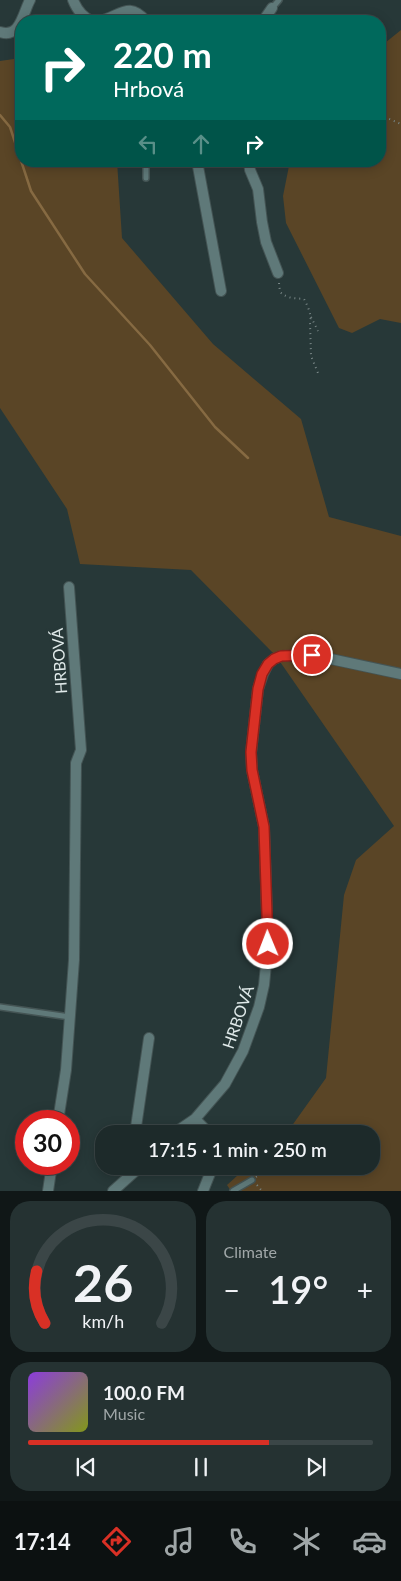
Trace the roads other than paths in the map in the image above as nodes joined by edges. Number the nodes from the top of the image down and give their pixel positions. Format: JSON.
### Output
{"nodes":[{"id":1,"x":30,"y":0,"type":"edge"},
{"id":2,"x":73,"y":0,"type":"edge"},
{"id":3,"x":279,"y":0,"type":"edge"},
{"id":4,"x":272,"y":4,"type":"edge"},
{"id":5,"x":24,"y":15,"type":"edge"},
{"id":6,"x":82,"y":15,"type":"edge"},
{"id":7,"x":112,"y":15,"type":"edge"},
{"id":8,"x":143,"y":15,"type":"edge"},
{"id":9,"x":15,"y":30,"type":"edge"},
{"id":10,"x":0,"y":32,"type":"edge"},
{"id":11,"x":146,"y":167,"type":"edge"},
{"id":12,"x":198,"y":167,"type":"edge"},
{"id":13,"x":250,"y":167,"type":"edge"},
{"id":14,"x":146,"y":178,"type":"dead end"},
{"id":15,"x":278,"y":273,"type":"road end"},
{"id":16,"x":221,"y":291,"type":"dead end"},
{"id":17,"x":69,"y":587,"type":"dead end"},
{"id":18,"x":401,"y":674,"type":"edge"},
{"id":19,"x":0,"y":1007,"type":"edge"},
{"id":20,"x":70,"y":1017,"type":"junction"},
{"id":21,"x":149,"y":1038,"type":"dead end"},
{"id":22,"x":60,"y":1110,"type":"edge"},
{"id":23,"x":195,"y":1119,"type":"junction"},
{"id":24,"x":136,"y":1125,"type":"edge"},
{"id":25,"x":187,"y":1125,"type":"edge"},
{"id":26,"x":201,"y":1125,"type":"edge"},
{"id":27,"x":50,"y":1175,"type":"edge"},
{"id":28,"x":128,"y":1175,"type":"edge"},
{"id":29,"x":131,"y":1175,"type":"edge"},
{"id":30,"x":209,"y":1175,"type":"edge"},
{"id":31,"x":128,"y":1178,"type":"junction"},
{"id":32,"x":252,"y":1180,"type":"road end"},
{"id":33,"x":48,"y":1191,"type":"edge"},
{"id":34,"x":113,"y":1191,"type":"edge"},
{"id":35,"x":203,"y":1191,"type":"edge"},
{"id":36,"x":233,"y":1191,"type":"edge"}],
"edges":[{"from":1,"to":5,"type":"street"},
{"from":2,"to":6,"type":"street"},
{"from":3,"to":4,"type":"lane"},
{"from":7,"to":8,"type":"street"},
{"from":9,"to":10,"type":"street"},
{"from":11,"to":14,"type":"lane"},
{"from":12,"to":16,"type":"street"},
{"from":13,"to":15,"type":"street"},
{"from":17,"to":20,"type":"street","name":"HRBOVÁ"},
{"from":18,"to":23,"type":"street","name":"HRBOVÁ"},
{"from":19,"to":20,"type":"lane"},
{"from":20,"to":22,"type":"street","name":"HRBOVÁ"},
{"from":21,"to":24,"type":"street"},
{"from":23,"to":25,"type":"street","name":"HRBOVÁ"},
{"from":23,"to":26,"type":"street"},
{"from":27,"to":33,"type":"street"},
{"from":28,"to":31,"type":"street"},
{"from":29,"to":31,"type":"street"},
{"from":30,"to":35,"type":"street"},
{"from":31,"to":34,"type":"street"},
{"from":32,"to":36,"type":"lane"}]}
